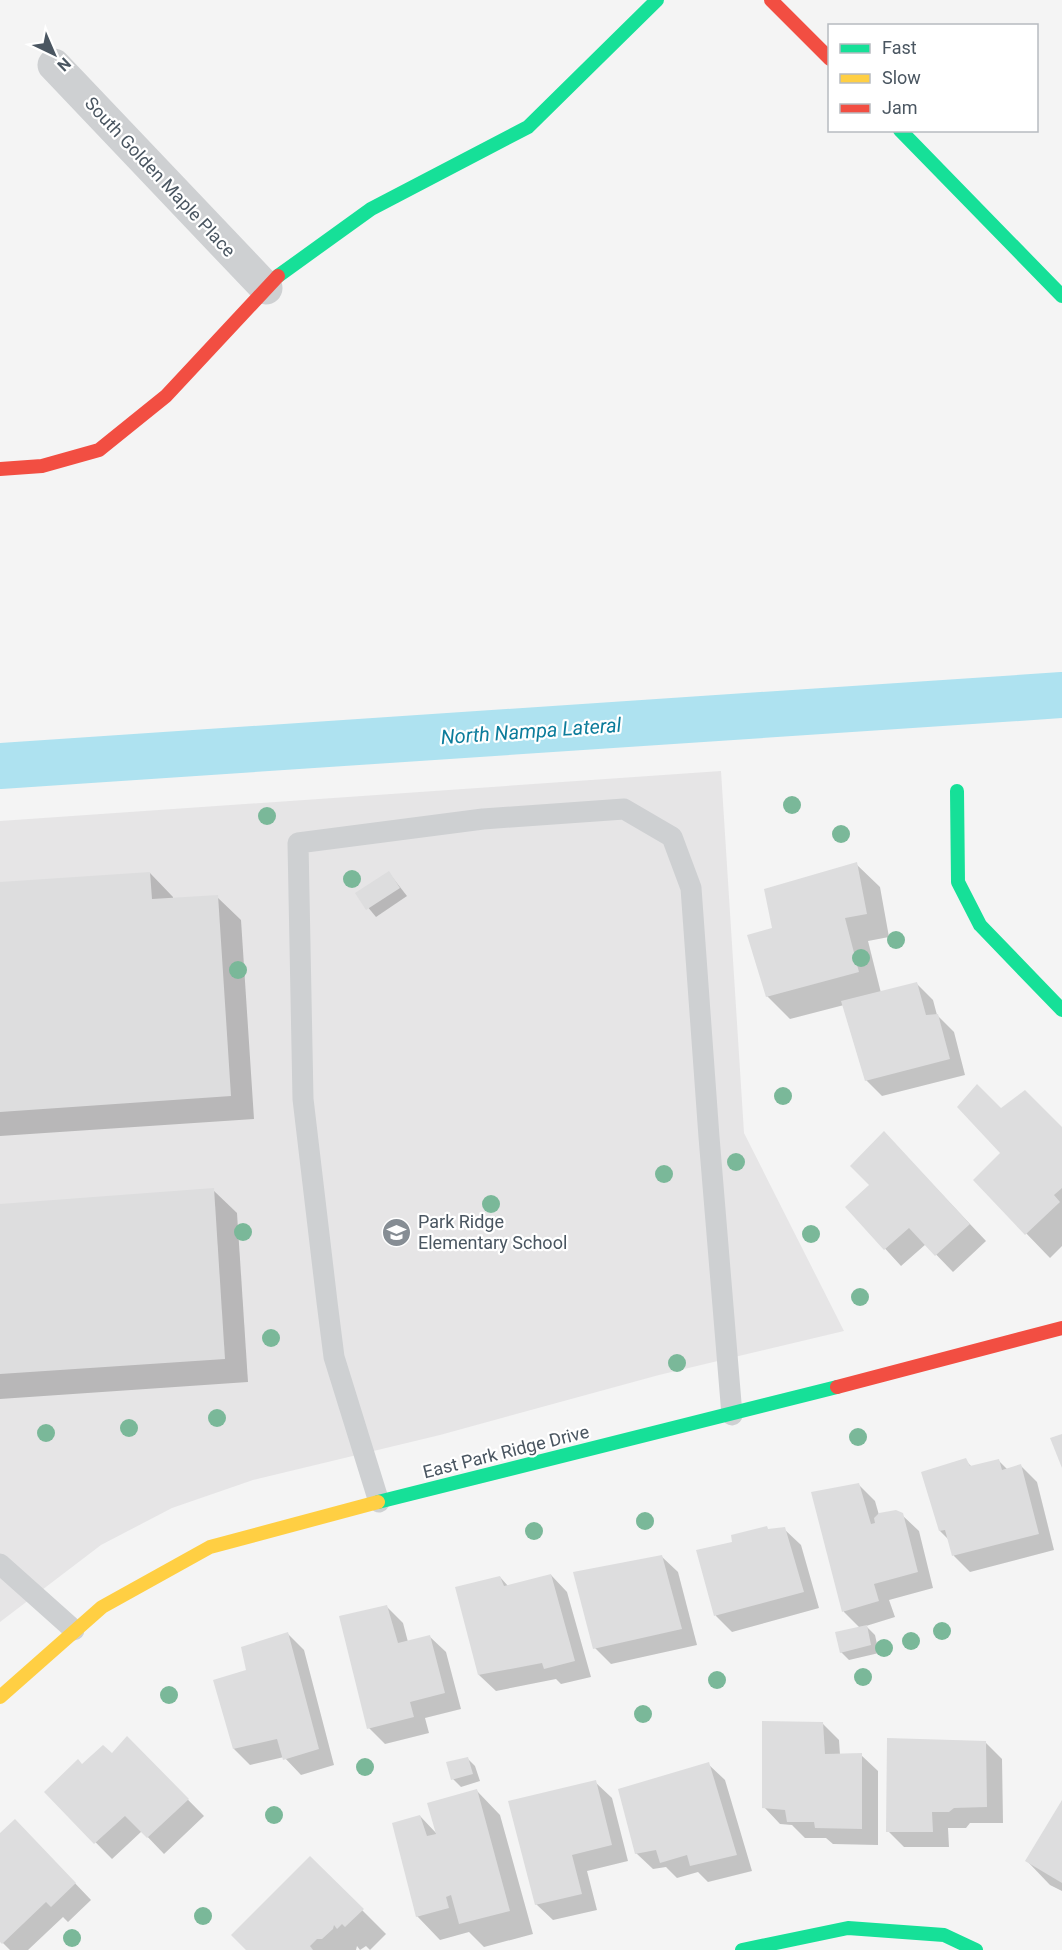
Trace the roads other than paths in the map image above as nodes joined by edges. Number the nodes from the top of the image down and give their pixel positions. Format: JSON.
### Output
{"nodes":[{"id":1,"x":657,"y":0,"type":"edge"},
{"id":2,"x":771,"y":0,"type":"edge"},
{"id":3,"x":828,"y":57,"type":"edge"},
{"id":4,"x":54,"y":65,"type":"dead end"},
{"id":5,"x":902,"y":132,"type":"edge"},
{"id":6,"x":266,"y":288,"type":"junction"},
{"id":7,"x":1062,"y":296,"type":"edge"},
{"id":8,"x":0,"y":469,"type":"edge"},
{"id":9,"x":957,"y":791,"type":"dead end"},
{"id":10,"x":1062,"y":1010,"type":"edge"},
{"id":11,"x":1062,"y":1328,"type":"edge"},
{"id":12,"x":732,"y":1415,"type":"junction"},
{"id":13,"x":379,"y":1502,"type":"junction"},
{"id":14,"x":0,"y":1564,"type":"edge"},
{"id":15,"x":74,"y":1630,"type":"junction"},
{"id":16,"x":0,"y":1697,"type":"edge"},
{"id":17,"x":742,"y":1950,"type":"edge"},
{"id":18,"x":976,"y":1950,"type":"edge"}],
"edges":[{"from":1,"to":6,"type":"street"},
{"from":2,"to":3,"type":"street"},
{"from":4,"to":6,"type":"street","name":"South Golden Maple Place"},
{"from":5,"to":7,"type":"street"},
{"from":6,"to":8,"type":"street"},
{"from":9,"to":10,"type":"street"},
{"from":11,"to":12,"type":"street","name":"East Park Ridge Drive"},
{"from":12,"to":13,"type":"street","name":"East Park Ridge Drive"},
{"from":12,"to":13,"type":"lane"},
{"from":13,"to":15,"type":"street","name":"East Park Ridge Drive"},
{"from":14,"to":15,"type":"lane"},
{"from":15,"to":16,"type":"street","name":"East Park Ridge Drive"},
{"from":17,"to":18,"type":"street"}]}
